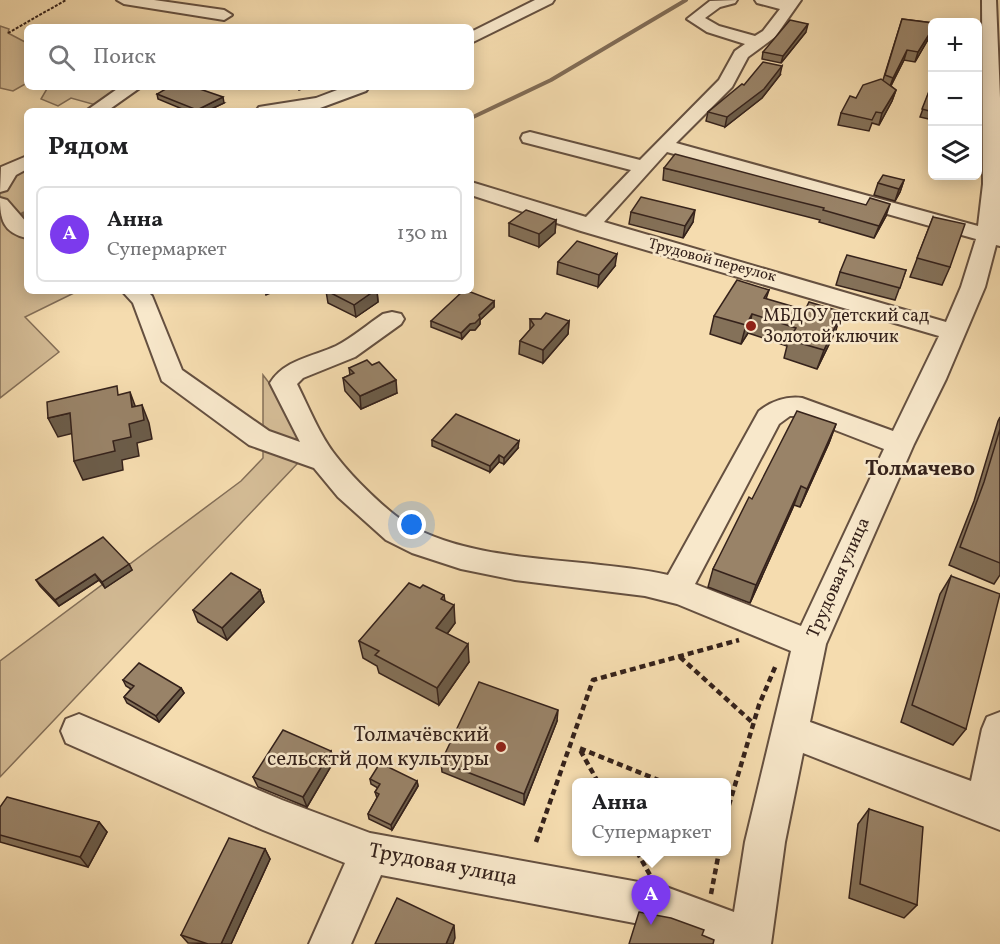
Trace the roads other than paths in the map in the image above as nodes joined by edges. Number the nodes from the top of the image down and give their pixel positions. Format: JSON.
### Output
{"nodes":[{"id":1,"x":124,"y":0,"type":"edge"},
{"id":2,"x":547,"y":0,"type":"edge"},
{"id":3,"x":730,"y":0,"type":"edge"},
{"id":4,"x":762,"y":0,"type":"edge"},
{"id":5,"x":993,"y":2,"type":"edge"},
{"id":6,"x":791,"y":3,"type":"edge"},
{"id":7,"x":216,"y":24,"type":"edge"},
{"id":8,"x":474,"y":36,"type":"edge"},
{"id":9,"x":757,"y":42,"type":"junction"},
{"id":10,"x":995,"y":57,"type":"edge"},
{"id":11,"x":127,"y":90,"type":"edge"},
{"id":12,"x":352,"y":90,"type":"edge"},
{"id":13,"x":100,"y":108,"type":"edge"},
{"id":14,"x":286,"y":108,"type":"edge"},
{"id":15,"x":530,"y":138,"type":"dead end"},
{"id":16,"x":663,"y":145,"type":"junction"},
{"id":17,"x":24,"y":164,"type":"edge"},
{"id":18,"x":644,"y":167,"type":"junction"},
{"id":19,"x":2,"y":176,"type":"edge"},
{"id":20,"x":474,"y":189,"type":"edge"},
{"id":21,"x":0,"y":204,"type":"edge"},
{"id":22,"x":589,"y":226,"type":"junction"},
{"id":23,"x":24,"y":230,"type":"edge"},
{"id":24,"x":994,"y":238,"type":"edge"},
{"id":25,"x":137,"y":294,"type":"edge"},
{"id":26,"x":392,"y":319,"type":"dead end"},
{"id":27,"x":953,"y":332,"type":"junction"},
{"id":28,"x":900,"y":444,"type":"junction"},
{"id":29,"x":324,"y":461,"type":"junction"},
{"id":30,"x":676,"y":590,"type":"junction"},
{"id":31,"x":791,"y":636,"type":"junction"},
{"id":32,"x":772,"y":727,"type":"junction"},
{"id":33,"x":1000,"y":729,"type":"edge"},
{"id":34,"x":79,"y":730,"type":"dead end"},
{"id":35,"x":993,"y":808,"type":"edge"},
{"id":36,"x":370,"y":853,"type":"junction"},
{"id":37,"x":751,"y":942,"type":"edge"},
{"id":38,"x":330,"y":944,"type":"edge"}],
"edges":[{"from":1,"to":7,"type":"street"},
{"from":2,"to":8,"type":"street"},
{"from":3,"to":9,"type":"street"},
{"from":4,"to":6,"type":"street"},
{"from":5,"to":10,"type":"street","name":"Трудовая улица"},
{"from":6,"to":9,"type":"street"},
{"from":9,"to":16,"type":"street"},
{"from":10,"to":24,"type":"street","name":"Трудовая улица"},
{"from":11,"to":13,"type":"street"},
{"from":12,"to":14,"type":"street"},
{"from":15,"to":18,"type":"street"},
{"from":16,"to":18,"type":"street"},
{"from":16,"to":24,"type":"street"},
{"from":17,"to":19,"type":"street"},
{"from":18,"to":22,"type":"street"},
{"from":20,"to":22,"type":"street","name":"Трудовой переулок"},
{"from":21,"to":23,"type":"street"},
{"from":22,"to":27,"type":"street","name":"Трудовой переулок"},
{"from":24,"to":27,"type":"street","name":"Трудовая улица"},
{"from":25,"to":29,"type":"street"},
{"from":26,"to":29,"type":"street"},
{"from":27,"to":28,"type":"street","name":"Трудовая улица"},
{"from":28,"to":30,"type":"street"},
{"from":28,"to":31,"type":"street","name":"Трудовая улица"},
{"from":29,"to":30,"type":"street"},
{"from":30,"to":31,"type":"street"},
{"from":31,"to":32,"type":"street","name":"Трудовая улица"},
{"from":32,"to":35,"type":"street"},
{"from":32,"to":37,"type":"street","name":"Трудовая улица"},
{"from":33,"to":35,"type":"street"},
{"from":34,"to":36,"type":"street","name":"Трудовая улица"},
{"from":36,"to":37,"type":"street","name":"Трудовая улица"},
{"from":36,"to":38,"type":"street"}]}
